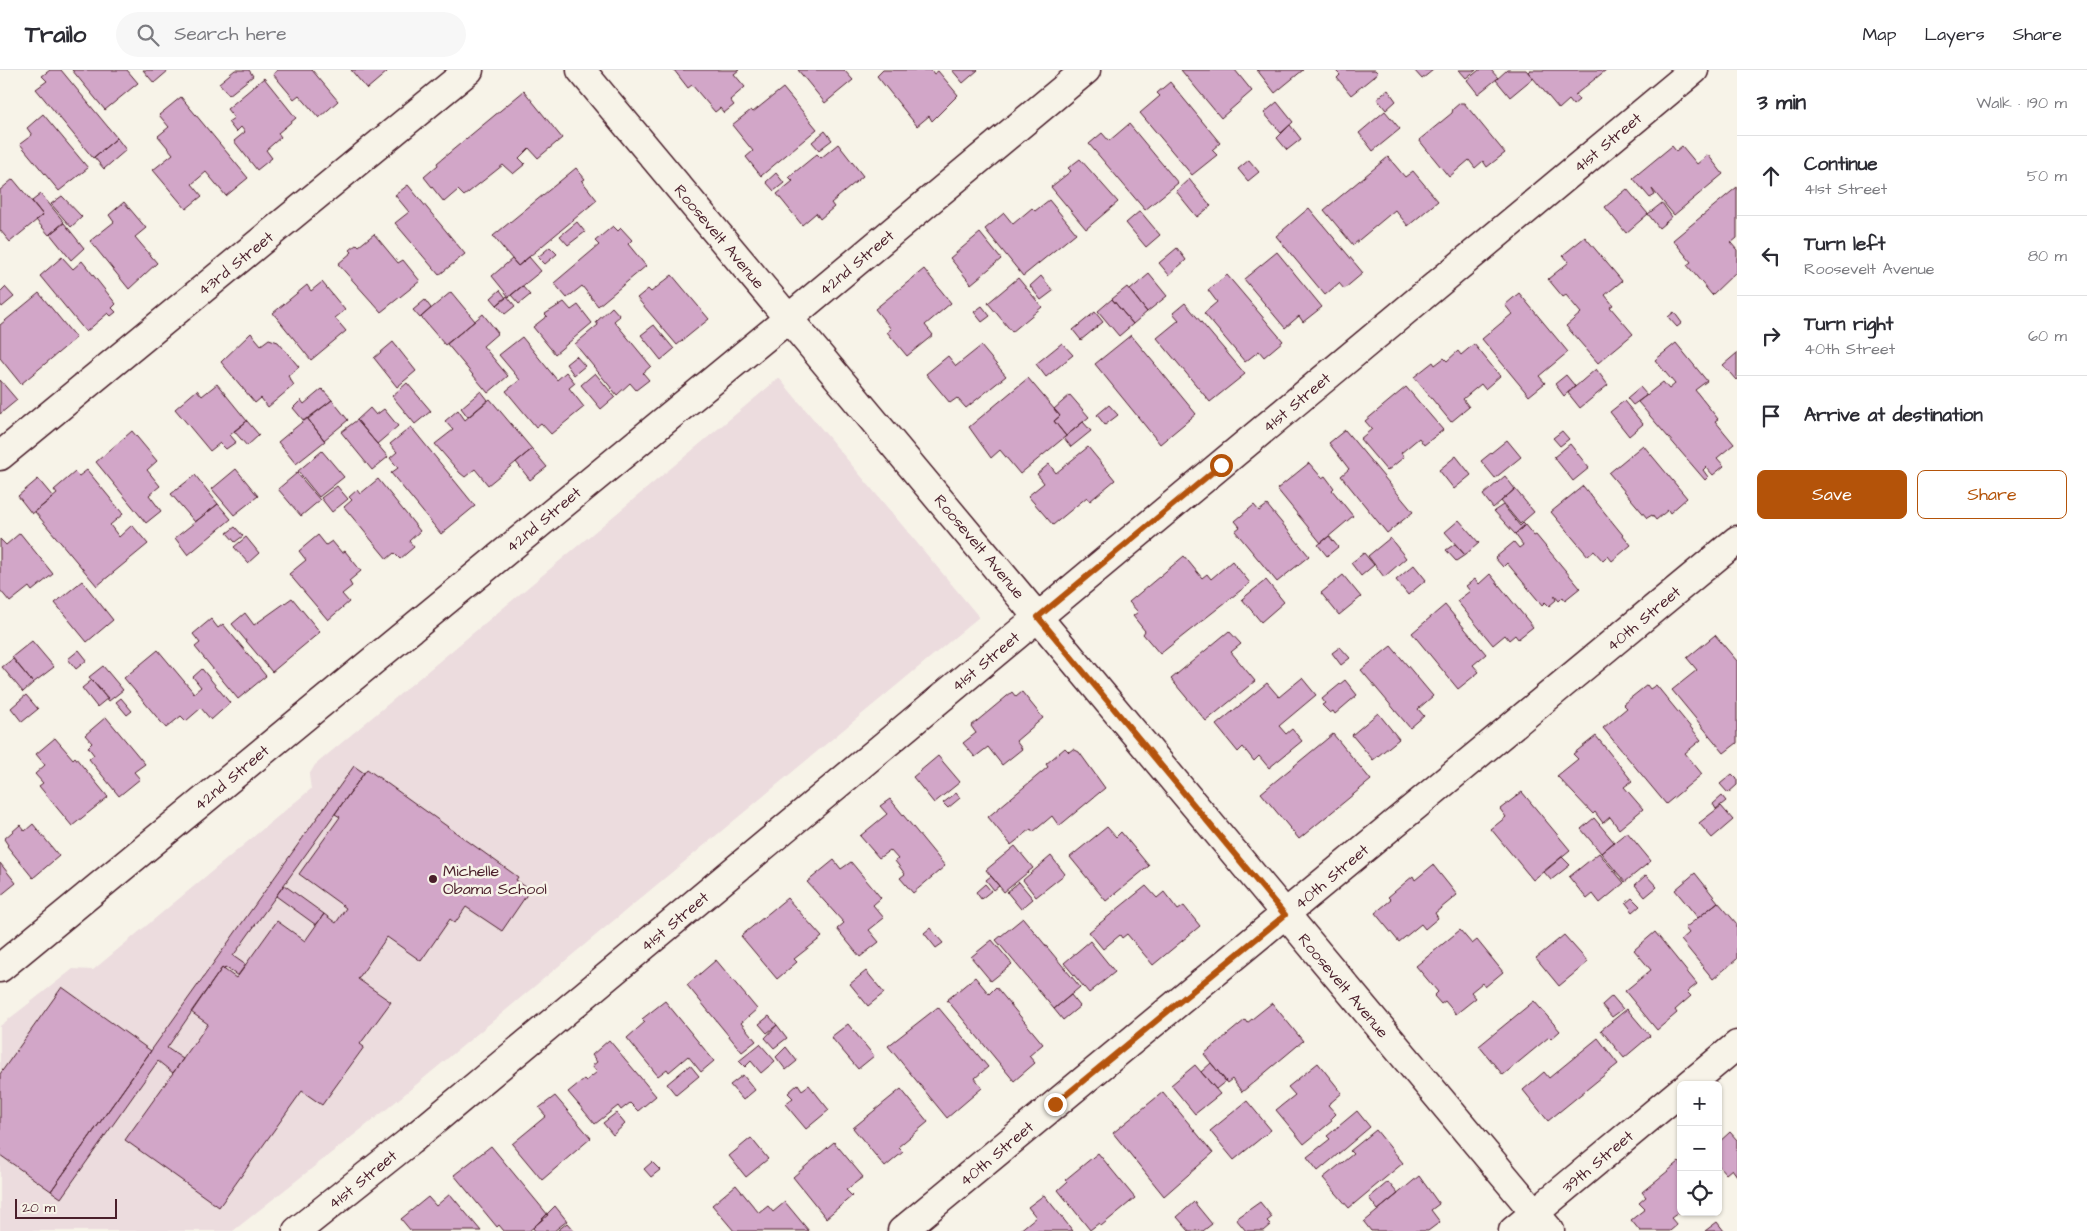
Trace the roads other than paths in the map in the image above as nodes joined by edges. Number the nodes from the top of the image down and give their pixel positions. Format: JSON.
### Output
{"nodes":[{"id":1,"x":469,"y":70,"type":"edge"},
{"id":2,"x":581,"y":70,"type":"edge"},
{"id":3,"x":1086,"y":70,"type":"edge"},
{"id":4,"x":1694,"y":70,"type":"edge"},
{"id":5,"x":789,"y":318,"type":"junction"},
{"id":6,"x":0,"y":456,"type":"edge"},
{"id":7,"x":1737,"y":540,"type":"edge"},
{"id":8,"x":1038,"y":617,"type":"junction"},
{"id":9,"x":1285,"y":915,"type":"junction"},
{"id":10,"x":0,"y":968,"type":"edge"},
{"id":11,"x":1737,"y":1045,"type":"edge"},
{"id":12,"x":1694,"y":1081,"type":"edge"},
{"id":13,"x":1677,"y":1096,"type":"edge"},
{"id":14,"x":1543,"y":1222,"type":"edge"},
{"id":15,"x":297,"y":1231,"type":"edge"},
{"id":16,"x":902,"y":1231,"type":"edge"},
{"id":17,"x":1513,"y":1231,"type":"edge"}],
"edges":[{"from":1,"to":6,"type":"street","name":"43rd Street"},
{"from":2,"to":5,"type":"street","name":"Roosevelt Avenue"},
{"from":3,"to":5,"type":"street","name":"42nd Street"},
{"from":4,"to":8,"type":"street","name":"41st Street"},
{"from":5,"to":8,"type":"street","name":"Roosevelt Avenue"},
{"from":5,"to":10,"type":"street","name":"42nd Street"},
{"from":7,"to":9,"type":"street","name":"40th Street"},
{"from":8,"to":9,"type":"street","name":"Roosevelt Avenue"},
{"from":8,"to":15,"type":"street","name":"41st Street"},
{"from":9,"to":14,"type":"street","name":"Roosevelt Avenue"},
{"from":9,"to":16,"type":"street","name":"40th Street"},
{"from":11,"to":12,"type":"street"},
{"from":13,"to":14,"type":"street","name":"39th Street"},
{"from":14,"to":17,"type":"street","name":"39th Street"}]}
